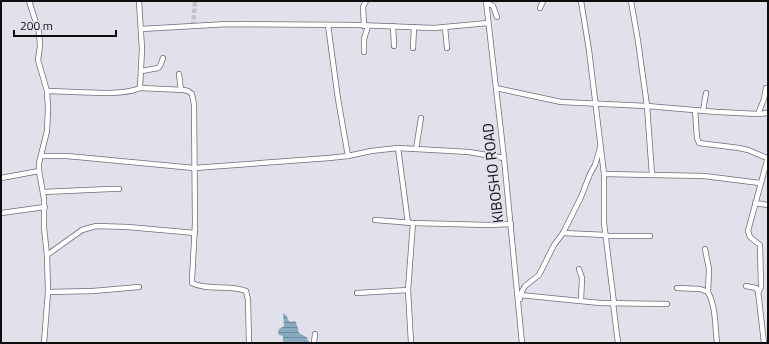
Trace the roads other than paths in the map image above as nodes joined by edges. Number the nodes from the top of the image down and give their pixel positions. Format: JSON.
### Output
{"nodes":[{"id":1,"x":29,"y":1,"type":"edge"},
{"id":2,"x":139,"y":1,"type":"edge"},
{"id":3,"x":366,"y":1,"type":"edge"},
{"id":4,"x":542,"y":1,"type":"edge"},
{"id":5,"x":581,"y":1,"type":"edge"},
{"id":6,"x":631,"y":1,"type":"edge"},
{"id":7,"x":486,"y":2,"type":"edge"},
{"id":8,"x":540,"y":8,"type":"dead end"},
{"id":9,"x":497,"y":17,"type":"dead end"},
{"id":10,"x":488,"y":23,"type":"junction"},
{"id":11,"x":328,"y":25,"type":"junction"},
{"id":12,"x":366,"y":26,"type":"junction"},
{"id":13,"x":393,"y":26,"type":"junction"},
{"id":14,"x":414,"y":27,"type":"junction"},
{"id":15,"x":446,"y":28,"type":"junction"},
{"id":16,"x":141,"y":29,"type":"junction"},
{"id":17,"x":394,"y":46,"type":"dead end"},
{"id":18,"x":413,"y":48,"type":"dead end"},
{"id":19,"x":447,"y":48,"type":"dead end"},
{"id":20,"x":364,"y":52,"type":"dead end"},
{"id":21,"x":162,"y":58,"type":"dead end"},
{"id":22,"x":142,"y":71,"type":"junction"},
{"id":23,"x":179,"y":74,"type":"dead end"},
{"id":24,"x":140,"y":88,"type":"junction"},
{"id":25,"x":496,"y":88,"type":"junction"},
{"id":26,"x":766,"y":88,"type":"dead end"},
{"id":27,"x":181,"y":90,"type":"junction"},
{"id":28,"x":47,"y":91,"type":"junction"},
{"id":29,"x":706,"y":92,"type":"dead end"},
{"id":30,"x":596,"y":104,"type":"junction"},
{"id":31,"x":647,"y":106,"type":"junction"},
{"id":32,"x":695,"y":110,"type":"junction"},
{"id":33,"x":703,"y":111,"type":"junction"},
{"id":34,"x":768,"y":113,"type":"edge"},
{"id":35,"x":758,"y":114,"type":"junction"},
{"id":36,"x":421,"y":118,"type":"dead end"},
{"id":37,"x":601,"y":146,"type":"junction"},
{"id":38,"x":398,"y":148,"type":"junction"},
{"id":39,"x":416,"y":149,"type":"junction"},
{"id":40,"x":41,"y":156,"type":"junction"},
{"id":41,"x":348,"y":156,"type":"junction"},
{"id":42,"x":768,"y":157,"type":"edge"},
{"id":43,"x":504,"y":158,"type":"junction"},
{"id":44,"x":194,"y":168,"type":"junction"},
{"id":45,"x":39,"y":171,"type":"junction"},
{"id":46,"x":604,"y":174,"type":"junction"},
{"id":47,"x":652,"y":175,"type":"junction"},
{"id":48,"x":1,"y":178,"type":"edge"},
{"id":49,"x":760,"y":183,"type":"junction"},
{"id":50,"x":119,"y":189,"type":"dead end"},
{"id":51,"x":43,"y":192,"type":"junction"},
{"id":52,"x":755,"y":203,"type":"junction"},
{"id":53,"x":768,"y":205,"type":"edge"},
{"id":54,"x":45,"y":207,"type":"junction"},
{"id":55,"x":1,"y":213,"type":"edge"},
{"id":56,"x":375,"y":220,"type":"dead end"},
{"id":57,"x":410,"y":223,"type":"junction"},
{"id":58,"x":510,"y":224,"type":"junction"},
{"id":59,"x":195,"y":233,"type":"junction"},
{"id":60,"x":563,"y":233,"type":"junction"},
{"id":61,"x":606,"y":236,"type":"junction"},
{"id":62,"x":650,"y":236,"type":"dead end"},
{"id":63,"x":705,"y":248,"type":"dead end"},
{"id":64,"x":47,"y":254,"type":"junction"},
{"id":65,"x":579,"y":269,"type":"dead end"},
{"id":66,"x":746,"y":286,"type":"dead end"},
{"id":67,"x":139,"y":287,"type":"dead end"},
{"id":68,"x":677,"y":288,"type":"dead end"},
{"id":69,"x":408,"y":290,"type":"junction"},
{"id":70,"x":48,"y":292,"type":"junction"},
{"id":71,"x":708,"y":292,"type":"junction"},
{"id":72,"x":357,"y":293,"type":"dead end"},
{"id":73,"x":758,"y":293,"type":"junction"},
{"id":74,"x":520,"y":294,"type":"junction"},
{"id":75,"x":581,"y":300,"type":"junction"},
{"id":76,"x":613,"y":303,"type":"junction"},
{"id":77,"x":667,"y":304,"type":"dead end"},
{"id":78,"x":520,"y":322,"type":"junction"},
{"id":79,"x":315,"y":334,"type":"dead end"},
{"id":80,"x":44,"y":343,"type":"edge"},
{"id":81,"x":249,"y":343,"type":"edge"},
{"id":82,"x":314,"y":343,"type":"edge"},
{"id":83,"x":411,"y":343,"type":"edge"},
{"id":84,"x":522,"y":343,"type":"edge"},
{"id":85,"x":618,"y":343,"type":"edge"},
{"id":86,"x":717,"y":343,"type":"edge"},
{"id":87,"x":764,"y":343,"type":"edge"}],
"edges":[{"from":1,"to":28,"type":"street"},
{"from":2,"to":16,"type":"street"},
{"from":3,"to":12,"type":"street"},
{"from":4,"to":8,"type":"street"},
{"from":5,"to":30,"type":"street"},
{"from":6,"to":31,"type":"street"},
{"from":7,"to":9,"type":"street"},
{"from":7,"to":10,"type":"street","name":"KIBOSHO ROAD"},
{"from":10,"to":15,"type":"street"},
{"from":10,"to":25,"type":"street","name":"KIBOSHO ROAD"},
{"from":11,"to":12,"type":"street"},
{"from":11,"to":16,"type":"street"},
{"from":11,"to":41,"type":"street"},
{"from":12,"to":13,"type":"street"},
{"from":12,"to":20,"type":"street"},
{"from":13,"to":14,"type":"street"},
{"from":13,"to":17,"type":"street"},
{"from":14,"to":15,"type":"street"},
{"from":14,"to":18,"type":"street"},
{"from":15,"to":19,"type":"street"},
{"from":16,"to":22,"type":"street"},
{"from":21,"to":22,"type":"street"},
{"from":22,"to":24,"type":"street"},
{"from":23,"to":27,"type":"street"},
{"from":24,"to":27,"type":"street"},
{"from":24,"to":28,"type":"street"},
{"from":25,"to":30,"type":"street"},
{"from":25,"to":43,"type":"street","name":"KIBOSHO ROAD"},
{"from":26,"to":35,"type":"street"},
{"from":27,"to":44,"type":"street"},
{"from":28,"to":40,"type":"street"},
{"from":29,"to":33,"type":"street"},
{"from":30,"to":31,"type":"street"},
{"from":30,"to":37,"type":"street"},
{"from":31,"to":32,"type":"street"},
{"from":31,"to":47,"type":"street"},
{"from":32,"to":33,"type":"street"},
{"from":32,"to":42,"type":"street"},
{"from":33,"to":35,"type":"street"},
{"from":34,"to":35,"type":"street"},
{"from":36,"to":39,"type":"street"},
{"from":37,"to":46,"type":"street"},
{"from":37,"to":60,"type":"street"},
{"from":38,"to":39,"type":"street"},
{"from":38,"to":41,"type":"street"},
{"from":38,"to":57,"type":"street"},
{"from":39,"to":43,"type":"street"},
{"from":40,"to":44,"type":"street"},
{"from":40,"to":45,"type":"street"},
{"from":41,"to":44,"type":"street"},
{"from":42,"to":49,"type":"street"},
{"from":43,"to":58,"type":"street","name":"KIBOSHO ROAD"},
{"from":44,"to":59,"type":"street"},
{"from":45,"to":48,"type":"street"},
{"from":45,"to":51,"type":"street"},
{"from":46,"to":47,"type":"street"},
{"from":46,"to":61,"type":"street"},
{"from":47,"to":49,"type":"street"},
{"from":49,"to":52,"type":"street"},
{"from":50,"to":51,"type":"street"},
{"from":51,"to":54,"type":"street"},
{"from":52,"to":53,"type":"street"},
{"from":52,"to":73,"type":"street"},
{"from":54,"to":55,"type":"street"},
{"from":54,"to":64,"type":"street"},
{"from":56,"to":57,"type":"street"},
{"from":57,"to":58,"type":"street"},
{"from":57,"to":69,"type":"street"},
{"from":58,"to":78,"type":"street","name":"KIBOSHO ROAD"},
{"from":59,"to":64,"type":"street"},
{"from":59,"to":81,"type":"street"},
{"from":60,"to":61,"type":"street"},
{"from":60,"to":74,"type":"street"},
{"from":61,"to":62,"type":"street"},
{"from":61,"to":76,"type":"street"},
{"from":63,"to":71,"type":"street"},
{"from":64,"to":70,"type":"street"},
{"from":65,"to":75,"type":"street"},
{"from":66,"to":73,"type":"street"},
{"from":67,"to":70,"type":"street"},
{"from":68,"to":71,"type":"street"},
{"from":69,"to":72,"type":"street"},
{"from":69,"to":83,"type":"street"},
{"from":70,"to":80,"type":"street"},
{"from":71,"to":86,"type":"street"},
{"from":73,"to":87,"type":"street"},
{"from":74,"to":75,"type":"street"},
{"from":74,"to":78,"type":"street"},
{"from":75,"to":76,"type":"street"},
{"from":76,"to":77,"type":"street"},
{"from":76,"to":85,"type":"street"},
{"from":78,"to":84,"type":"street","name":"KIBOSHO ROAD"},
{"from":79,"to":82,"type":"street"}]}
